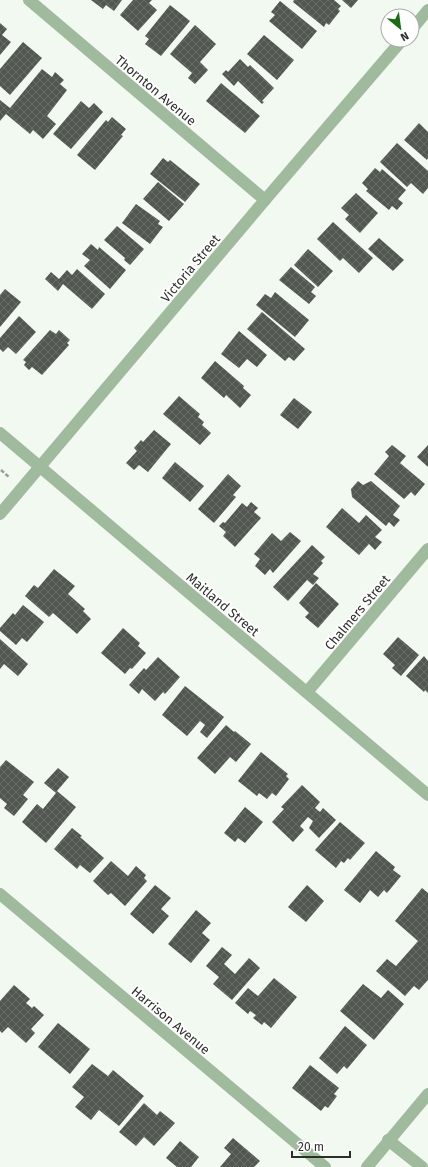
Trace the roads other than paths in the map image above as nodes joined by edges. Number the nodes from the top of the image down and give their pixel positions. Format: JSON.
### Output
{"nodes":[{"id":1,"x":29,"y":0,"type":"edge"},
{"id":2,"x":428,"y":10,"type":"edge"},
{"id":3,"x":420,"y":20,"type":"edge"},
{"id":4,"x":395,"y":48,"type":"edge"},
{"id":5,"x":265,"y":200,"type":"junction"},
{"id":6,"x":0,"y":433,"type":"edge"},
{"id":7,"x":40,"y":468,"type":"junction"},
{"id":8,"x":0,"y":514,"type":"edge"},
{"id":9,"x":428,"y":549,"type":"edge"},
{"id":10,"x":307,"y":692,"type":"junction"},
{"id":11,"x":428,"y":795,"type":"edge"},
{"id":12,"x":0,"y":894,"type":"edge"},
{"id":13,"x":428,"y":1094,"type":"edge"},
{"id":14,"x":388,"y":1140,"type":"junction"},
{"id":15,"x":325,"y":1167,"type":"edge"},
{"id":16,"x":367,"y":1167,"type":"edge"},
{"id":17,"x":422,"y":1167,"type":"edge"}],
"edges":[{"from":1,"to":5,"type":"street","name":"Thornton Avenue"},
{"from":2,"to":3,"type":"street"},
{"from":4,"to":5,"type":"street","name":"Victoria Street"},
{"from":5,"to":7,"type":"street","name":"Victoria Street"},
{"from":6,"to":7,"type":"street","name":"Maitland Street"},
{"from":7,"to":8,"type":"street","name":"Victoria Street"},
{"from":7,"to":10,"type":"street","name":"Maitland Street"},
{"from":9,"to":10,"type":"street","name":"Chalmers Street"},
{"from":10,"to":11,"type":"street","name":"Maitland Street"},
{"from":12,"to":15,"type":"street","name":"Harrison Avenue"},
{"from":13,"to":14,"type":"street"},
{"from":14,"to":16,"type":"street"},
{"from":14,"to":17,"type":"street"}]}
